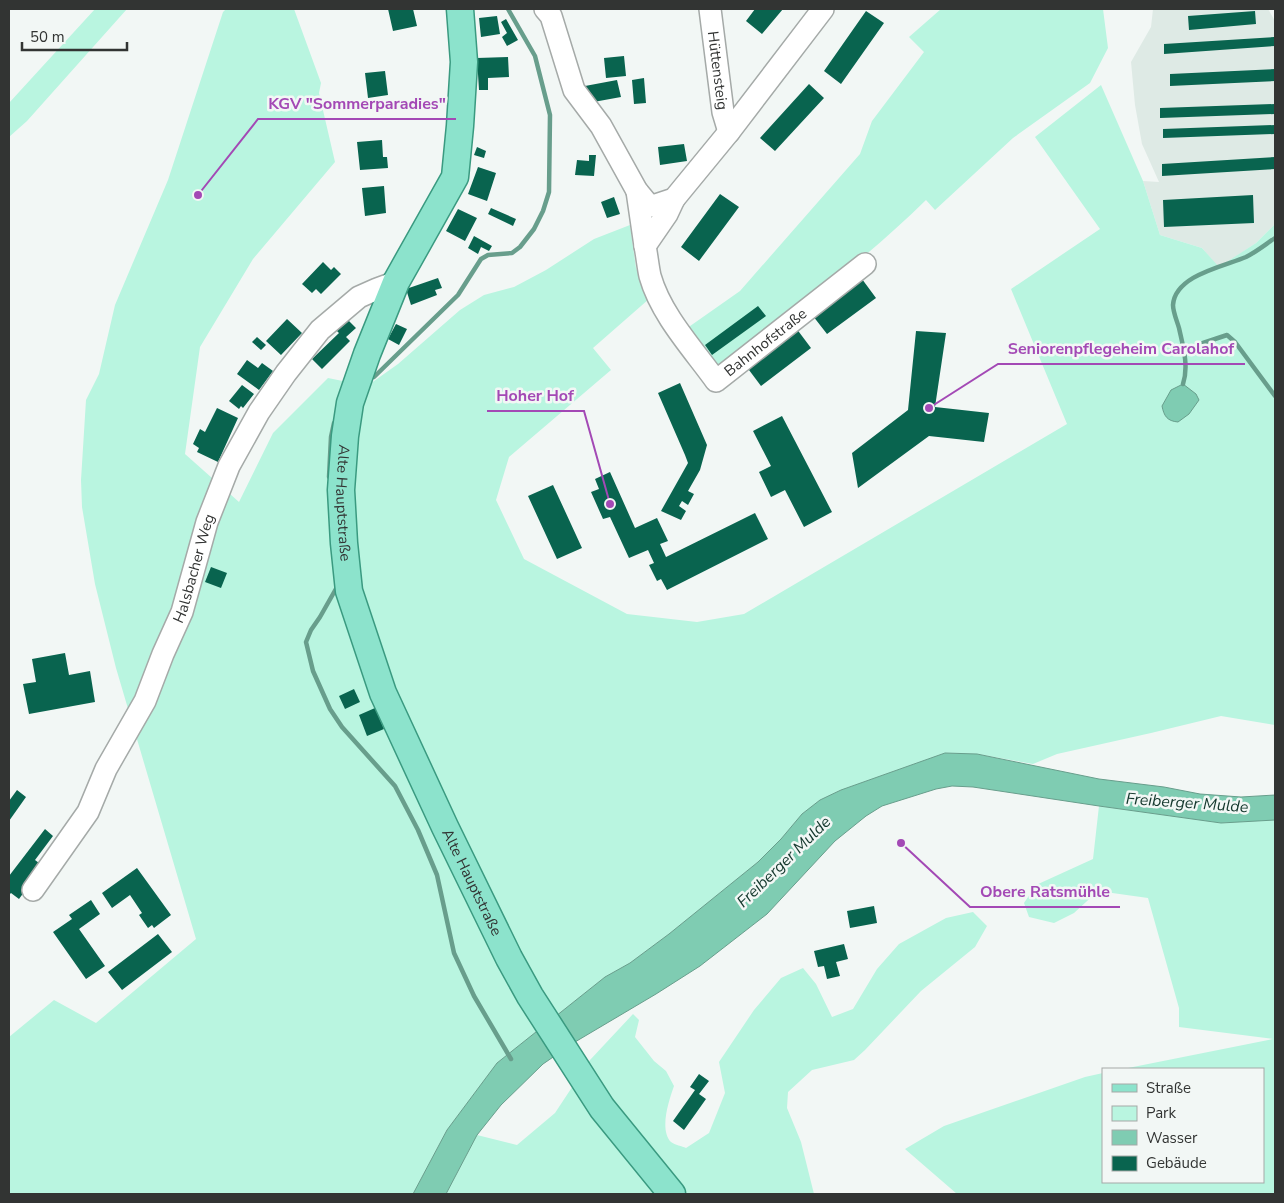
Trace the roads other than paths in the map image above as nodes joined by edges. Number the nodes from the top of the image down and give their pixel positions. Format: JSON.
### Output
{"nodes":[{"id":1,"x":460,"y":9,"type":"edge"},
{"id":2,"x":710,"y":9,"type":"edge"},
{"id":3,"x":823,"y":9,"type":"edge"},
{"id":4,"x":548,"y":11,"type":"edge"},
{"id":5,"x":729,"y":132,"type":"junction"},
{"id":6,"x":637,"y":191,"type":"junction"},
{"id":7,"x":674,"y":199,"type":"junction"},
{"id":8,"x":645,"y":246,"type":"junction"},
{"id":9,"x":866,"y":264,"type":"dead end"},
{"id":10,"x":396,"y":282,"type":"junction"},
{"id":11,"x":33,"y":890,"type":"dead end"},
{"id":12,"x":672,"y":1194,"type":"edge"}],
"edges":[{"from":1,"to":10,"type":"main road","name":"Alte Hauptstraße"},
{"from":2,"to":5,"type":"street","name":"Hüttensteig"},
{"from":3,"to":5,"type":"street"},
{"from":4,"to":6,"type":"street","name":"Bahnhofstraße"},
{"from":5,"to":7,"type":"street"},
{"from":6,"to":7,"type":"street","name":"Bahnhofstraße"},
{"from":6,"to":8,"type":"street","name":"Bahnhofstraße"},
{"from":7,"to":8,"type":"street"},
{"from":8,"to":9,"type":"street","name":"Bahnhofstraße"},
{"from":10,"to":11,"type":"street","name":"Halsbacher Weg"},
{"from":10,"to":12,"type":"main road","name":"Alte Hauptstraße"}]}
